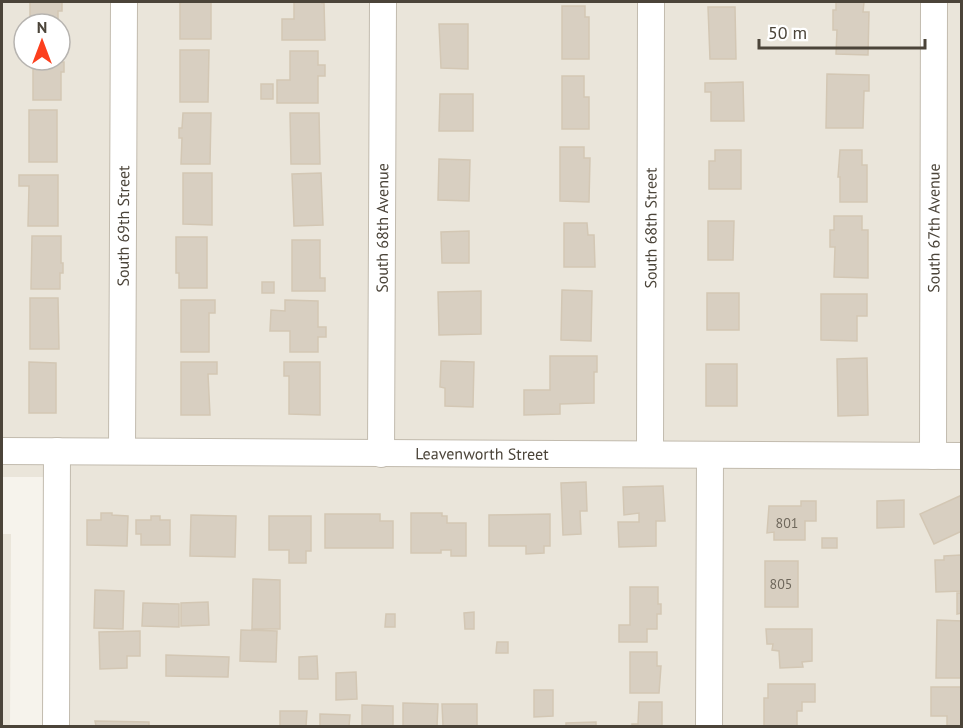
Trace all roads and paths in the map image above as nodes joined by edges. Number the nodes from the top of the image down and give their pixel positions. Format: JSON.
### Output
{"nodes":[{"id":1,"x":124,"y":2,"type":"edge"},
{"id":2,"x":383,"y":2,"type":"edge"},
{"id":3,"x":651,"y":2,"type":"edge"},
{"id":4,"x":934,"y":2,"type":"edge"},
{"id":5,"x":2,"y":451,"type":"edge"},
{"id":6,"x":57,"y":451,"type":"junction"},
{"id":7,"x":122,"y":451,"type":"junction"},
{"id":8,"x":381,"y":453,"type":"junction"},
{"id":9,"x":650,"y":454,"type":"junction"},
{"id":10,"x":710,"y":455,"type":"junction"},
{"id":11,"x":933,"y":456,"type":"junction"},
{"id":12,"x":962,"y":456,"type":"edge"},
{"id":13,"x":56,"y":726,"type":"edge"},
{"id":14,"x":709,"y":726,"type":"edge"}],
"edges":[{"from":1,"to":7,"type":"street","name":"South 69th Street"},
{"from":2,"to":8,"type":"street","name":"South 68th Avenue"},
{"from":3,"to":9,"type":"street","name":"South 68th Street"},
{"from":4,"to":11,"type":"street","name":"South 67th Avenue"},
{"from":5,"to":6,"type":"street","name":"Leavenworth Street"},
{"from":6,"to":7,"type":"street","name":"Leavenworth Street"},
{"from":6,"to":13,"type":"street"},
{"from":7,"to":8,"type":"street","name":"Leavenworth Street"},
{"from":8,"to":9,"type":"street","name":"Leavenworth Street"},
{"from":9,"to":10,"type":"street","name":"Leavenworth Street"},
{"from":10,"to":11,"type":"street","name":"Leavenworth Street"},
{"from":10,"to":14,"type":"street"},
{"from":11,"to":12,"type":"street","name":"Leavenworth Street"}]}
